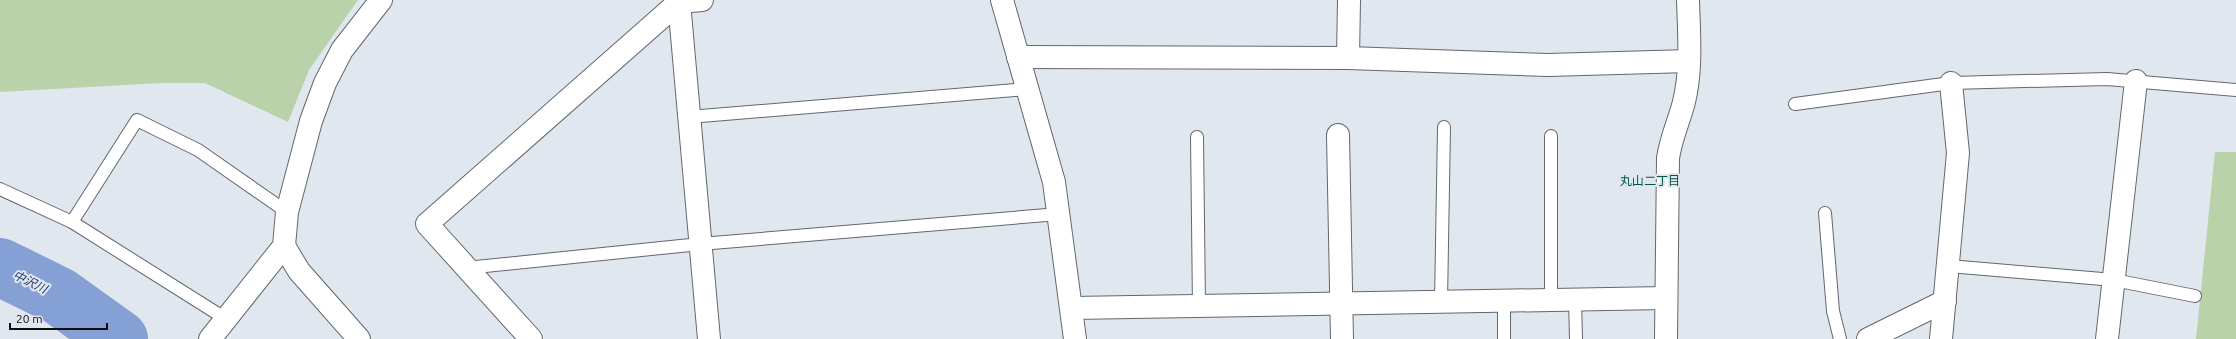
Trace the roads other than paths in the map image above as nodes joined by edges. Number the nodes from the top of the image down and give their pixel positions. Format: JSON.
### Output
{"nodes":[{"id":1,"x":381,"y":0,"type":"edge"},
{"id":2,"x":702,"y":0,"type":"edge"},
{"id":3,"x":1002,"y":0,"type":"edge"},
{"id":4,"x":1348,"y":0,"type":"edge"},
{"id":5,"x":1688,"y":0,"type":"edge"},
{"id":6,"x":679,"y":2,"type":"junction"},
{"id":7,"x":1018,"y":56,"type":"junction"},
{"id":8,"x":1348,"y":58,"type":"junction"},
{"id":9,"x":1689,"y":61,"type":"junction"},
{"id":10,"x":2136,"y":81,"type":"junction"},
{"id":11,"x":1951,"y":83,"type":"junction"},
{"id":12,"x":1027,"y":89,"type":"junction"},
{"id":13,"x":2236,"y":90,"type":"edge"},
{"id":14,"x":1795,"y":104,"type":"dead end"},
{"id":15,"x":689,"y":117,"type":"junction"},
{"id":16,"x":1444,"y":127,"type":"dead end"},
{"id":17,"x":1338,"y":135,"type":"dead end"},
{"id":18,"x":1551,"y":136,"type":"dead end"},
{"id":19,"x":1197,"y":137,"type":"dead end"},
{"id":20,"x":0,"y":189,"type":"edge"},
{"id":21,"x":287,"y":212,"type":"junction"},
{"id":22,"x":1825,"y":213,"type":"dead end"},
{"id":23,"x":1058,"y":214,"type":"junction"},
{"id":24,"x":72,"y":222,"type":"junction"},
{"id":25,"x":700,"y":244,"type":"junction"},
{"id":26,"x":284,"y":246,"type":"junction"},
{"id":27,"x":1949,"y":266,"type":"junction"},
{"id":28,"x":466,"y":268,"type":"junction"},
{"id":29,"x":2114,"y":280,"type":"junction"},
{"id":30,"x":2195,"y":296,"type":"dead end"},
{"id":31,"x":1665,"y":298,"type":"junction"},
{"id":32,"x":1575,"y":299,"type":"junction"},
{"id":33,"x":1551,"y":300,"type":"junction"},
{"id":34,"x":1504,"y":301,"type":"junction"},
{"id":35,"x":1945,"y":301,"type":"junction"},
{"id":36,"x":1441,"y":302,"type":"junction"},
{"id":37,"x":1341,"y":304,"type":"junction"},
{"id":38,"x":1199,"y":306,"type":"junction"},
{"id":39,"x":1072,"y":308,"type":"junction"},
{"id":40,"x":226,"y":320,"type":"junction"},
{"id":41,"x":210,"y":339,"type":"edge"},
{"id":42,"x":359,"y":339,"type":"edge"},
{"id":43,"x":531,"y":339,"type":"edge"},
{"id":44,"x":709,"y":339,"type":"edge"},
{"id":45,"x":1075,"y":339,"type":"edge"},
{"id":46,"x":1342,"y":339,"type":"edge"},
{"id":47,"x":1504,"y":339,"type":"edge"},
{"id":48,"x":1576,"y":339,"type":"edge"},
{"id":49,"x":1666,"y":339,"type":"edge"},
{"id":50,"x":1840,"y":339,"type":"edge"},
{"id":51,"x":1868,"y":339,"type":"edge"},
{"id":52,"x":1941,"y":339,"type":"edge"},
{"id":53,"x":2107,"y":339,"type":"edge"}],
"edges":[{"from":1,"to":21,"type":"street"},
{"from":2,"to":6,"type":"street"},
{"from":3,"to":7,"type":"street"},
{"from":4,"to":8,"type":"street"},
{"from":5,"to":9,"type":"street"},
{"from":6,"to":15,"type":"street"},
{"from":6,"to":28,"type":"street"},
{"from":7,"to":8,"type":"street"},
{"from":7,"to":12,"type":"street"},
{"from":8,"to":9,"type":"street"},
{"from":9,"to":31,"type":"street"},
{"from":10,"to":11,"type":"lane"},
{"from":10,"to":13,"type":"lane"},
{"from":10,"to":29,"type":"street"},
{"from":11,"to":14,"type":"lane"},
{"from":11,"to":27,"type":"street"},
{"from":12,"to":15,"type":"lane"},
{"from":12,"to":23,"type":"street"},
{"from":15,"to":25,"type":"street"},
{"from":16,"to":36,"type":"lane"},
{"from":17,"to":37,"type":"street"},
{"from":18,"to":33,"type":"lane"},
{"from":19,"to":38,"type":"lane"},
{"from":20,"to":24,"type":"lane"},
{"from":21,"to":24,"type":"lane"},
{"from":21,"to":26,"type":"street"},
{"from":22,"to":50,"type":"lane"},
{"from":23,"to":25,"type":"lane"},
{"from":23,"to":39,"type":"street"},
{"from":24,"to":40,"type":"lane"},
{"from":25,"to":28,"type":"lane"},
{"from":25,"to":44,"type":"street"},
{"from":26,"to":40,"type":"street"},
{"from":26,"to":42,"type":"street"},
{"from":27,"to":29,"type":"lane"},
{"from":27,"to":35,"type":"street"},
{"from":28,"to":43,"type":"street"},
{"from":29,"to":30,"type":"lane"},
{"from":29,"to":53,"type":"street"},
{"from":31,"to":32,"type":"street"},
{"from":31,"to":49,"type":"street"},
{"from":32,"to":33,"type":"street"},
{"from":32,"to":48,"type":"lane"},
{"from":33,"to":34,"type":"street"},
{"from":34,"to":36,"type":"street"},
{"from":34,"to":47,"type":"lane"},
{"from":35,"to":51,"type":"street"},
{"from":35,"to":52,"type":"street"},
{"from":36,"to":37,"type":"street"},
{"from":37,"to":38,"type":"street"},
{"from":37,"to":46,"type":"street"},
{"from":38,"to":39,"type":"street"},
{"from":39,"to":45,"type":"street"},
{"from":40,"to":41,"type":"street"}]}
